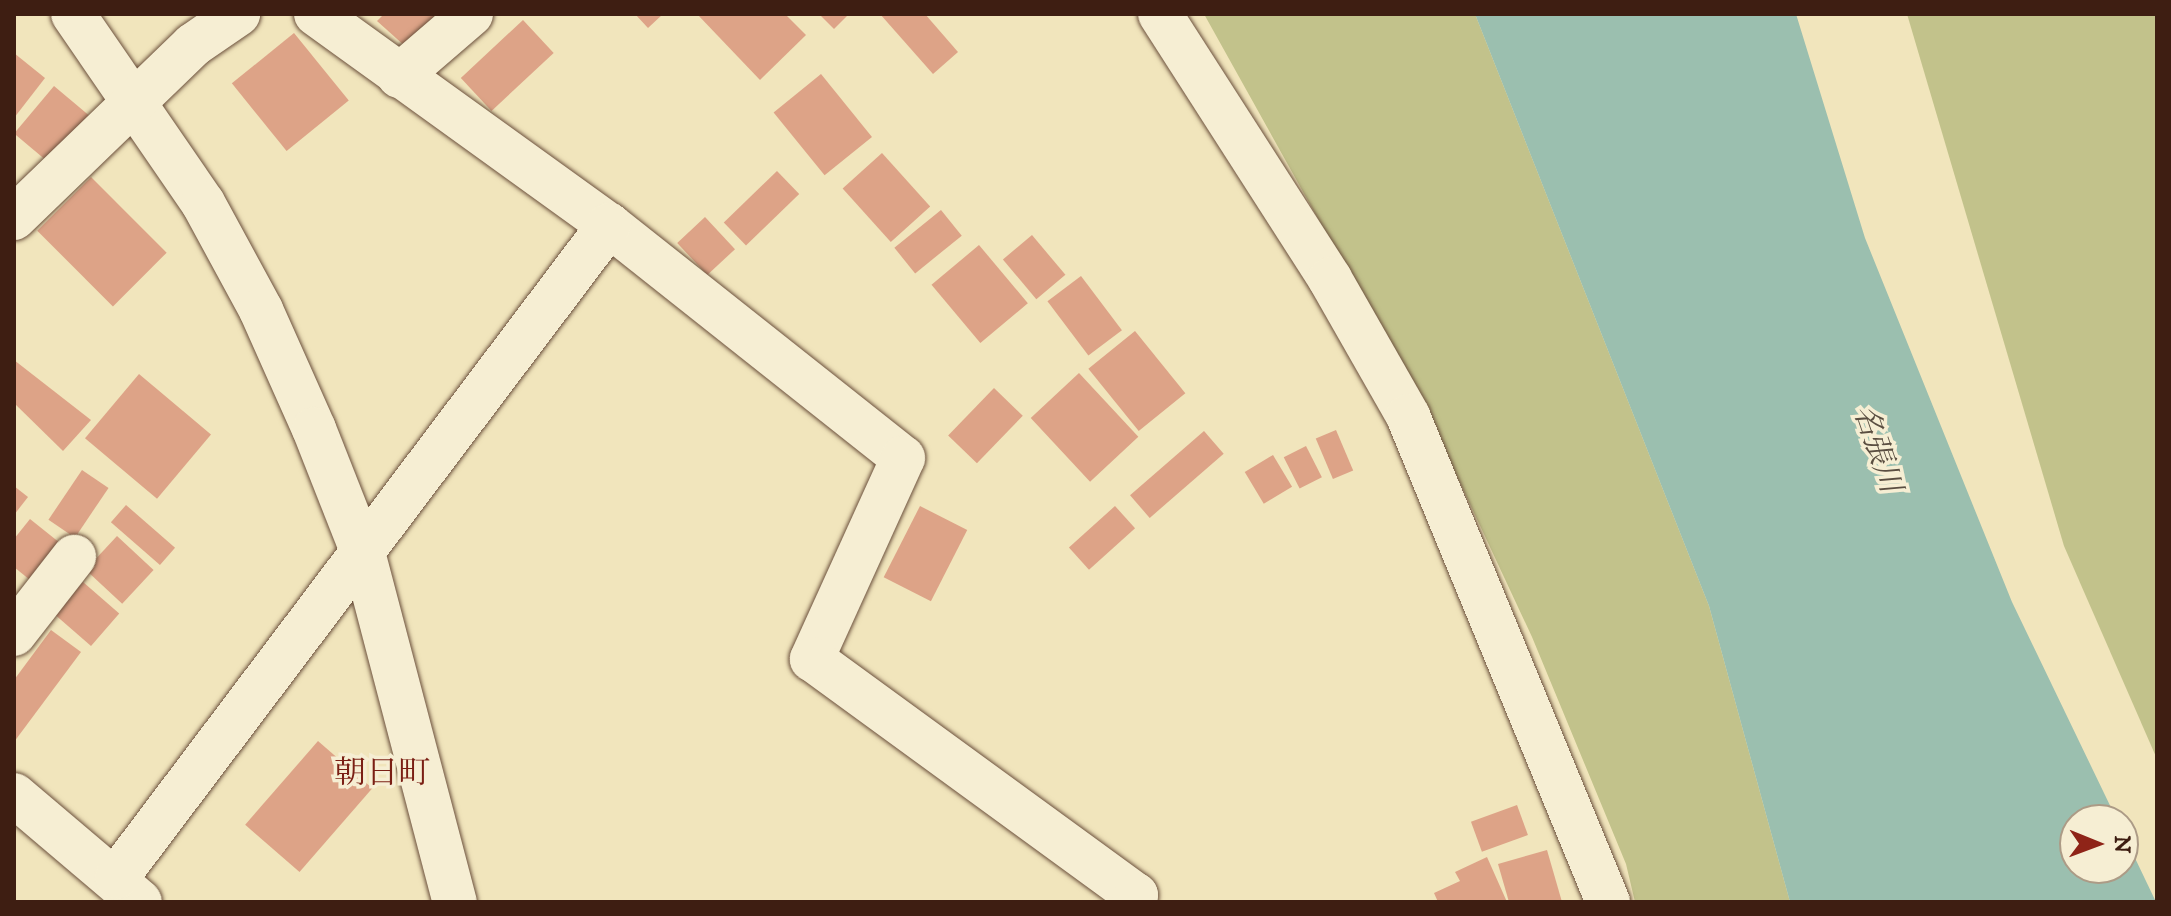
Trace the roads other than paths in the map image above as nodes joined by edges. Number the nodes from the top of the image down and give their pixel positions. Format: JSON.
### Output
{"nodes":[{"id":1,"x":73,"y":14,"type":"edge"},
{"id":2,"x":238,"y":14,"type":"edge"},
{"id":3,"x":316,"y":14,"type":"edge"},
{"id":4,"x":471,"y":14,"type":"edge"},
{"id":5,"x":1160,"y":14,"type":"edge"},
{"id":6,"x":399,"y":76,"type":"junction"},
{"id":7,"x":135,"y":98,"type":"junction"},
{"id":8,"x":14,"y":218,"type":"edge"},
{"id":9,"x":609,"y":225,"type":"junction"},
{"id":10,"x":364,"y":556,"type":"junction"},
{"id":11,"x":74,"y":557,"type":"dead end"},
{"id":12,"x":14,"y":634,"type":"edge"},
{"id":13,"x":14,"y":795,"type":"edge"},
{"id":14,"x":129,"y":890,"type":"edge"},
{"id":15,"x":455,"y":902,"type":"edge"},
{"id":16,"x":1134,"y":902,"type":"edge"},
{"id":17,"x":1608,"y":902,"type":"edge"}],
"edges":[{"from":1,"to":7,"type":"street"},
{"from":2,"to":7,"type":"street"},
{"from":3,"to":6,"type":"street"},
{"from":4,"to":6,"type":"street"},
{"from":5,"to":17,"type":"street"},
{"from":6,"to":9,"type":"street"},
{"from":7,"to":8,"type":"street"},
{"from":7,"to":10,"type":"street"},
{"from":9,"to":10,"type":"street"},
{"from":9,"to":16,"type":"street"},
{"from":10,"to":14,"type":"street"},
{"from":10,"to":15,"type":"street"},
{"from":11,"to":12,"type":"street"},
{"from":13,"to":14,"type":"street"}]}
